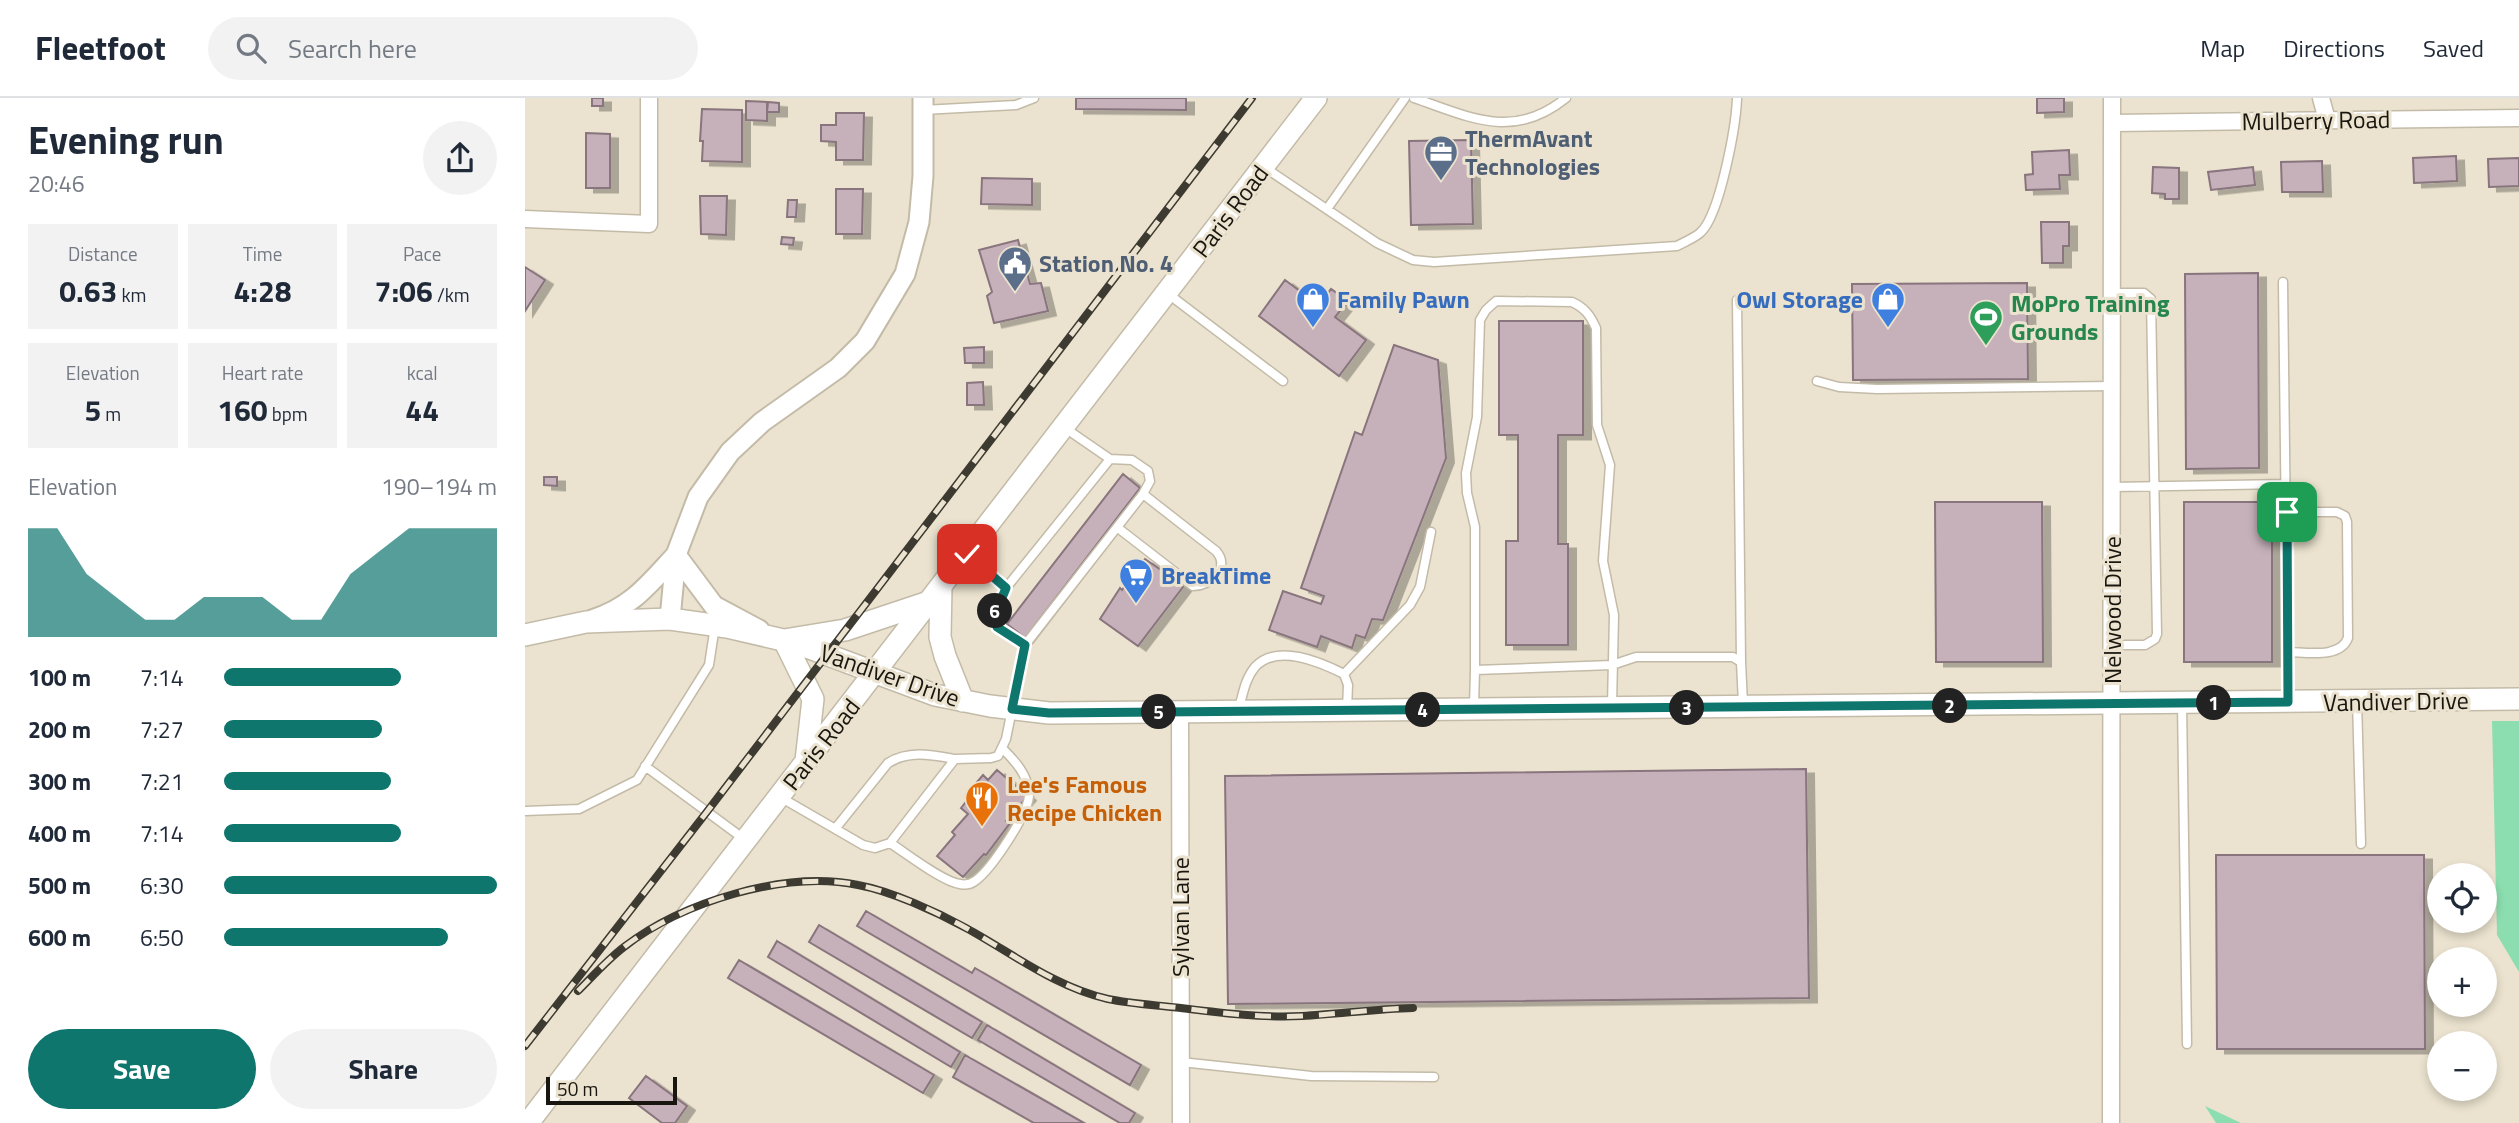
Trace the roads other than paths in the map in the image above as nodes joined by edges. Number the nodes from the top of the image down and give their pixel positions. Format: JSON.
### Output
{"nodes":[{"id":1,"x":649,"y":98,"type":"edge"},
{"id":2,"x":1034,"y":98,"type":"edge"},
{"id":3,"x":1316,"y":98,"type":"edge"},
{"id":4,"x":1405,"y":98,"type":"edge"},
{"id":5,"x":1414,"y":98,"type":"edge"},
{"id":6,"x":1566,"y":98,"type":"edge"},
{"id":7,"x":1737,"y":98,"type":"edge"},
{"id":8,"x":2112,"y":98,"type":"edge"},
{"id":9,"x":2321,"y":98,"type":"edge"},
{"id":10,"x":923,"y":104,"type":"edge"},
{"id":11,"x":2519,"y":118,"type":"edge"},
{"id":12,"x":2327,"y":120,"type":"junction"},
{"id":13,"x":2113,"y":123,"type":"junction"},
{"id":14,"x":1264,"y":167,"type":"junction"},
{"id":15,"x":1327,"y":209,"type":"junction"},
{"id":16,"x":525,"y":219,"type":"edge"},
{"id":17,"x":2283,"y":282,"type":"dead end"},
{"id":18,"x":1167,"y":293,"type":"junction"},
{"id":19,"x":2112,"y":293,"type":"junction"},
{"id":20,"x":1737,"y":300,"type":"dead end"},
{"id":21,"x":1283,"y":381,"type":"dead end"},
{"id":22,"x":1817,"y":381,"type":"dead end"},
{"id":23,"x":2112,"y":386,"type":"junction"},
{"id":24,"x":1064,"y":427,"type":"junction"},
{"id":25,"x":1110,"y":459,"type":"junction"},
{"id":26,"x":2286,"y":484,"type":"junction"},
{"id":27,"x":2155,"y":486,"type":"junction"},
{"id":28,"x":2112,"y":487,"type":"junction"},
{"id":29,"x":1143,"y":495,"type":"junction"},
{"id":30,"x":2287,"y":512,"type":"junction"},
{"id":31,"x":1118,"y":528,"type":"junction"},
{"id":32,"x":1431,"y":532,"type":"dead end"},
{"id":33,"x":967,"y":554,"type":"junction"},
{"id":34,"x":676,"y":555,"type":"junction"},
{"id":35,"x":1006,"y":588,"type":"junction"},
{"id":36,"x":935,"y":594,"type":"junction"},
{"id":37,"x":670,"y":619,"type":"junction"},
{"id":38,"x":586,"y":622,"type":"junction"},
{"id":39,"x":715,"y":626,"type":"junction"},
{"id":40,"x":525,"y":635,"type":"edge"},
{"id":41,"x":778,"y":638,"type":"junction"},
{"id":42,"x":1025,"y":645,"type":"junction"},
{"id":43,"x":2112,"y":645,"type":"junction"},
{"id":44,"x":2287,"y":652,"type":"junction"},
{"id":45,"x":1741,"y":662,"type":"junction"},
{"id":46,"x":1612,"y":665,"type":"junction"},
{"id":47,"x":1475,"y":670,"type":"junction"},
{"id":48,"x":875,"y":674,"type":"junction"},
{"id":49,"x":1344,"y":674,"type":"junction"},
{"id":50,"x":2519,"y":699,"type":"edge"},
{"id":51,"x":963,"y":701,"type":"junction"},
{"id":52,"x":2357,"y":701,"type":"junction"},
{"id":53,"x":2288,"y":702,"type":"junction"},
{"id":54,"x":2182,"y":703,"type":"junction"},
{"id":55,"x":2112,"y":704,"type":"junction"},
{"id":56,"x":1743,"y":707,"type":"junction"},
{"id":57,"x":1612,"y":708,"type":"junction"},
{"id":58,"x":1012,"y":709,"type":"junction"},
{"id":59,"x":1474,"y":709,"type":"junction"},
{"id":60,"x":1347,"y":710,"type":"junction"},
{"id":61,"x":1238,"y":711,"type":"junction"},
{"id":62,"x":1180,"y":712,"type":"junction"},
{"id":63,"x":1003,"y":749,"type":"junction"},
{"id":64,"x":955,"y":759,"type":"junction"},
{"id":65,"x":806,"y":763,"type":"junction"},
{"id":66,"x":645,"y":766,"type":"junction"},
{"id":67,"x":780,"y":797,"type":"junction"},
{"id":68,"x":525,"y":811,"type":"edge"},
{"id":69,"x":835,"y":828,"type":"junction"},
{"id":70,"x":746,"y":841,"type":"junction"},
{"id":71,"x":890,"y":843,"type":"junction"},
{"id":72,"x":2361,"y":844,"type":"dead end"},
{"id":73,"x":2187,"y":1044,"type":"dead end"},
{"id":74,"x":1181,"y":1062,"type":"junction"},
{"id":75,"x":1434,"y":1077,"type":"dead end"},
{"id":76,"x":528,"y":1123,"type":"edge"},
{"id":77,"x":1181,"y":1123,"type":"edge"},
{"id":78,"x":2111,"y":1123,"type":"edge"}],
"edges":[{"from":1,"to":16,"type":"street"},
{"from":2,"to":10,"type":"lane"},
{"from":3,"to":14,"type":"main road","name":"Paris Road"},
{"from":4,"to":15,"type":"lane"},
{"from":5,"to":6,"type":"lane"},
{"from":7,"to":15,"type":"lane"},
{"from":8,"to":13,"type":"street","name":"Nelwood Drive"},
{"from":9,"to":12,"type":"street"},
{"from":10,"to":34,"type":"street"},
{"from":11,"to":12,"type":"street","name":"Mulberry Road"},
{"from":12,"to":13,"type":"street","name":"Mulberry Road"},
{"from":13,"to":19,"type":"street","name":"Nelwood Drive"},
{"from":14,"to":15,"type":"lane"},
{"from":14,"to":18,"type":"main road","name":"Paris Road"},
{"from":17,"to":26,"type":"lane"},
{"from":18,"to":21,"type":"lane"},
{"from":18,"to":24,"type":"main road","name":"Paris Road"},
{"from":19,"to":23,"type":"street","name":"Nelwood Drive"},
{"from":19,"to":27,"type":"lane"},
{"from":20,"to":45,"type":"lane"},
{"from":22,"to":23,"type":"lane"},
{"from":23,"to":28,"type":"street","name":"Nelwood Drive"},
{"from":24,"to":25,"type":"lane"},
{"from":24,"to":33,"type":"main road","name":"Paris Road"},
{"from":25,"to":29,"type":"lane"},
{"from":25,"to":35,"type":"lane"},
{"from":26,"to":27,"type":"lane"},
{"from":26,"to":30,"type":"lane"},
{"from":27,"to":28,"type":"lane"},
{"from":27,"to":43,"type":"lane"},
{"from":28,"to":43,"type":"street","name":"Nelwood Drive"},
{"from":29,"to":31,"type":"lane"},
{"from":29,"to":31,"type":"lane"},
{"from":30,"to":44,"type":"lane"},
{"from":30,"to":44,"type":"lane"},
{"from":31,"to":42,"type":"lane"},
{"from":32,"to":49,"type":"lane"},
{"from":33,"to":35,"type":"lane"},
{"from":33,"to":36,"type":"main road","name":"Paris Road"},
{"from":34,"to":37,"type":"street"},
{"from":34,"to":38,"type":"street"},
{"from":34,"to":41,"type":"street"},
{"from":35,"to":42,"type":"lane"},
{"from":36,"to":41,"type":"main road"},
{"from":36,"to":48,"type":"main road","name":"Paris Road"},
{"from":36,"to":51,"type":"main road"},
{"from":37,"to":38,"type":"main road","name":"Vandiver Drive"},
{"from":37,"to":39,"type":"main road","name":"Vandiver Drive"},
{"from":38,"to":40,"type":"main road","name":"Vandiver Drive"},
{"from":39,"to":41,"type":"main road","name":"Vandiver Drive"},
{"from":39,"to":66,"type":"lane"},
{"from":41,"to":48,"type":"main road","name":"Vandiver Drive"},
{"from":41,"to":65,"type":"main road"},
{"from":42,"to":58,"type":"lane"},
{"from":43,"to":55,"type":"street","name":"Nelwood Drive"},
{"from":44,"to":53,"type":"lane"},
{"from":45,"to":46,"type":"lane"},
{"from":45,"to":56,"type":"lane"},
{"from":46,"to":47,"type":"lane"},
{"from":46,"to":47,"type":"lane"},
{"from":46,"to":57,"type":"lane"},
{"from":47,"to":59,"type":"lane"},
{"from":48,"to":51,"type":"main road","name":"Vandiver Drive"},
{"from":48,"to":65,"type":"main road","name":"Paris Road"},
{"from":49,"to":60,"type":"lane"},
{"from":49,"to":61,"type":"lane"},
{"from":50,"to":52,"type":"main road","name":"Vandiver Drive"},
{"from":51,"to":58,"type":"main road","name":"Vandiver Drive"},
{"from":52,"to":53,"type":"main road","name":"Vandiver Drive"},
{"from":52,"to":72,"type":"lane"},
{"from":53,"to":54,"type":"main road","name":"Vandiver Drive"},
{"from":54,"to":55,"type":"main road","name":"Vandiver Drive"},
{"from":54,"to":73,"type":"lane"},
{"from":55,"to":56,"type":"main road","name":"Vandiver Drive"},
{"from":55,"to":78,"type":"street","name":"Nelwood Drive"},
{"from":56,"to":57,"type":"main road","name":"Vandiver Drive"},
{"from":57,"to":59,"type":"main road","name":"Vandiver Drive"},
{"from":58,"to":62,"type":"main road","name":"Vandiver Drive"},
{"from":58,"to":63,"type":"lane"},
{"from":59,"to":60,"type":"main road","name":"Vandiver Drive"},
{"from":60,"to":61,"type":"main road","name":"Vandiver Drive"},
{"from":61,"to":62,"type":"main road","name":"Vandiver Drive"},
{"from":62,"to":74,"type":"street","name":"Sylvan Lane"},
{"from":63,"to":64,"type":"lane"},
{"from":63,"to":71,"type":"lane"},
{"from":64,"to":69,"type":"lane"},
{"from":64,"to":71,"type":"lane"},
{"from":65,"to":67,"type":"main road","name":"Paris Road"},
{"from":66,"to":68,"type":"lane"},
{"from":66,"to":70,"type":"lane"},
{"from":67,"to":69,"type":"lane"},
{"from":67,"to":70,"type":"main road","name":"Paris Road"},
{"from":69,"to":71,"type":"lane"},
{"from":70,"to":76,"type":"main road","name":"Paris Road"},
{"from":74,"to":75,"type":"lane"},
{"from":74,"to":77,"type":"street","name":"Sylvan Lane"}]}
